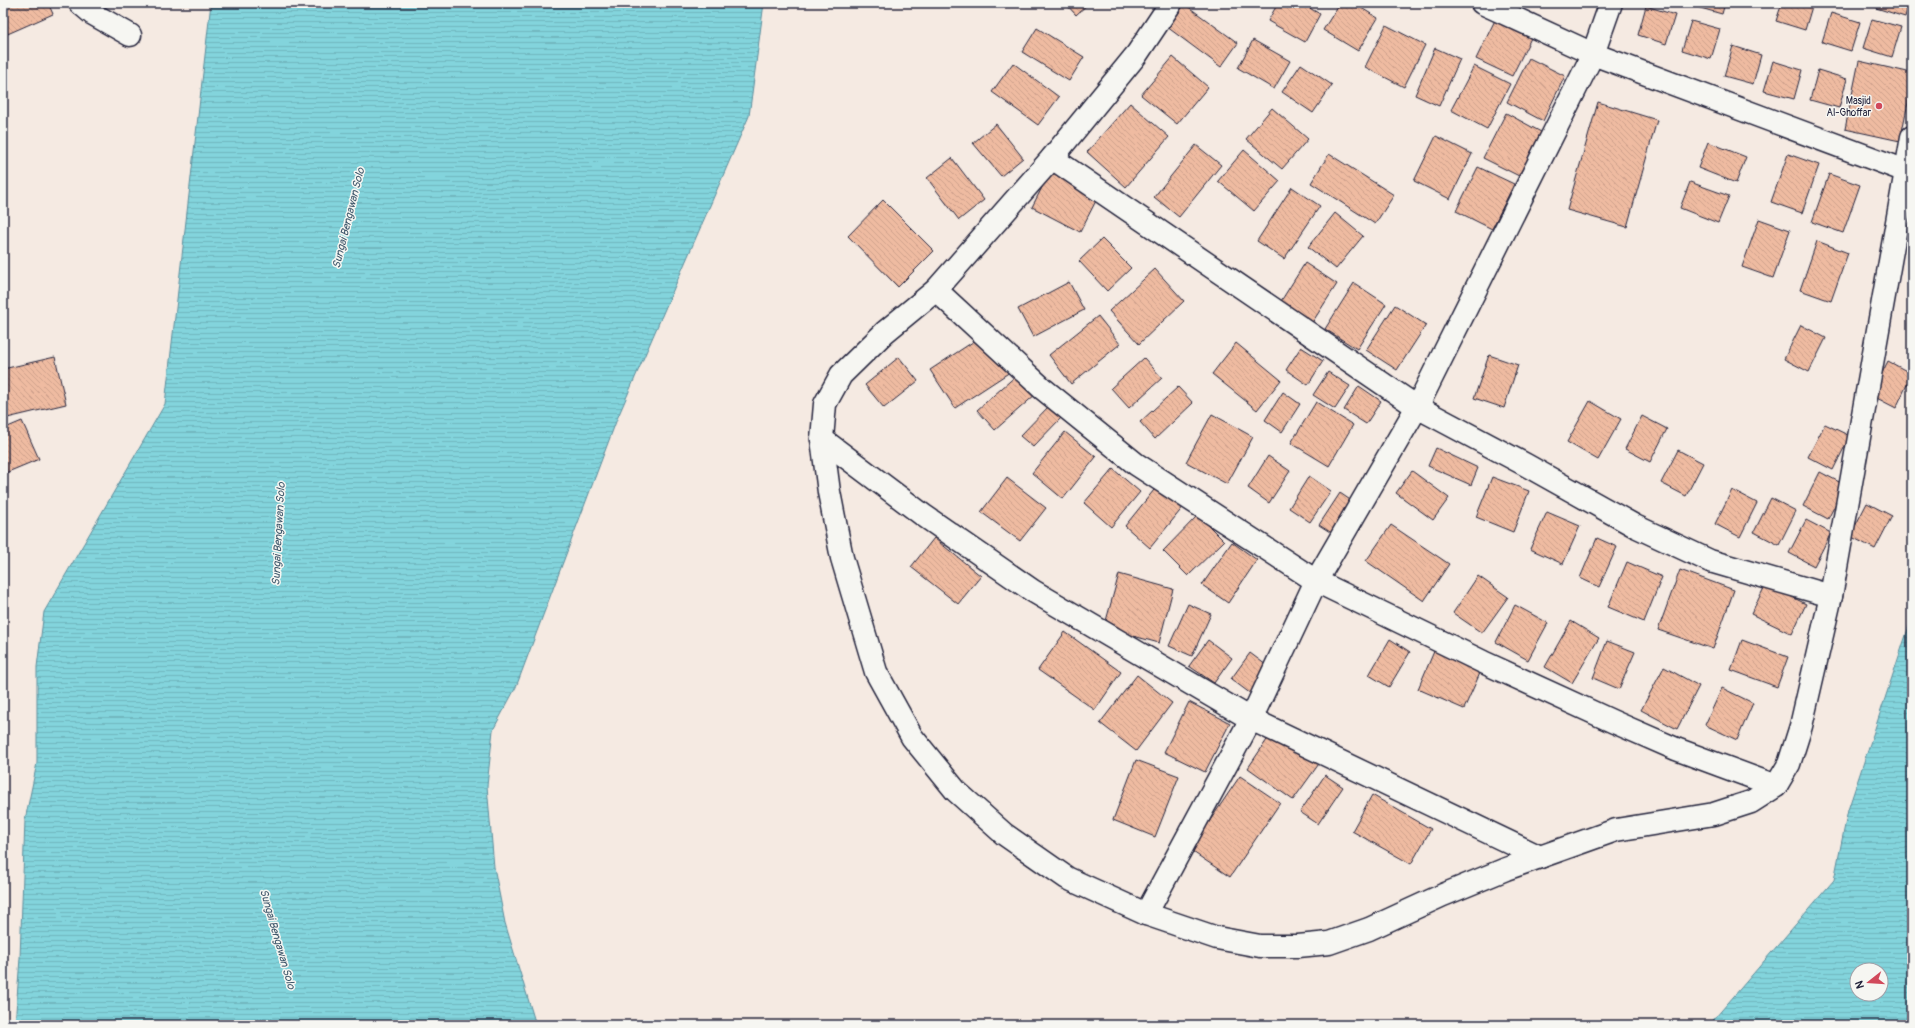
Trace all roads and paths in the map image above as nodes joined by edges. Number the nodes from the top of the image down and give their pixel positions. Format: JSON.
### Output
{"nodes":[{"id":1,"x":80,"y":3,"type":"edge"},
{"id":2,"x":1171,"y":3,"type":"edge"},
{"id":3,"x":1482,"y":3,"type":"edge"},
{"id":4,"x":1611,"y":3,"type":"edge"},
{"id":5,"x":130,"y":35,"type":"dead end"},
{"id":6,"x":1593,"y":54,"type":"junction"},
{"id":7,"x":1912,"y":137,"type":"edge"},
{"id":8,"x":1052,"y":158,"type":"junction"},
{"id":9,"x":1906,"y":171,"type":"junction"},
{"id":10,"x":936,"y":290,"type":"junction"},
{"id":11,"x":1417,"y":407,"type":"junction"},
{"id":12,"x":822,"y":439,"type":"junction"},
{"id":13,"x":1316,"y":582,"type":"junction"},
{"id":14,"x":1831,"y":596,"type":"junction"},
{"id":15,"x":1251,"y":719,"type":"junction"},
{"id":16,"x":1776,"y":786,"type":"junction"},
{"id":17,"x":1540,"y":857,"type":"junction"},
{"id":18,"x":1146,"y":914,"type":"junction"}],
"edges":[{"from":1,"to":5,"type":"street"},
{"from":2,"to":8,"type":"street"},
{"from":3,"to":6,"type":"street"},
{"from":4,"to":6,"type":"street"},
{"from":6,"to":9,"type":"street"},
{"from":6,"to":11,"type":"street"},
{"from":7,"to":9,"type":"street"},
{"from":8,"to":10,"type":"street"},
{"from":8,"to":11,"type":"street"},
{"from":9,"to":14,"type":"street"},
{"from":10,"to":12,"type":"street"},
{"from":10,"to":13,"type":"street"},
{"from":11,"to":13,"type":"street"},
{"from":11,"to":14,"type":"street"},
{"from":12,"to":15,"type":"street"},
{"from":12,"to":18,"type":"street"},
{"from":13,"to":15,"type":"street"},
{"from":13,"to":16,"type":"street"},
{"from":14,"to":16,"type":"street"},
{"from":15,"to":17,"type":"street"},
{"from":15,"to":18,"type":"street"},
{"from":16,"to":17,"type":"street"},
{"from":17,"to":18,"type":"street"}]}
